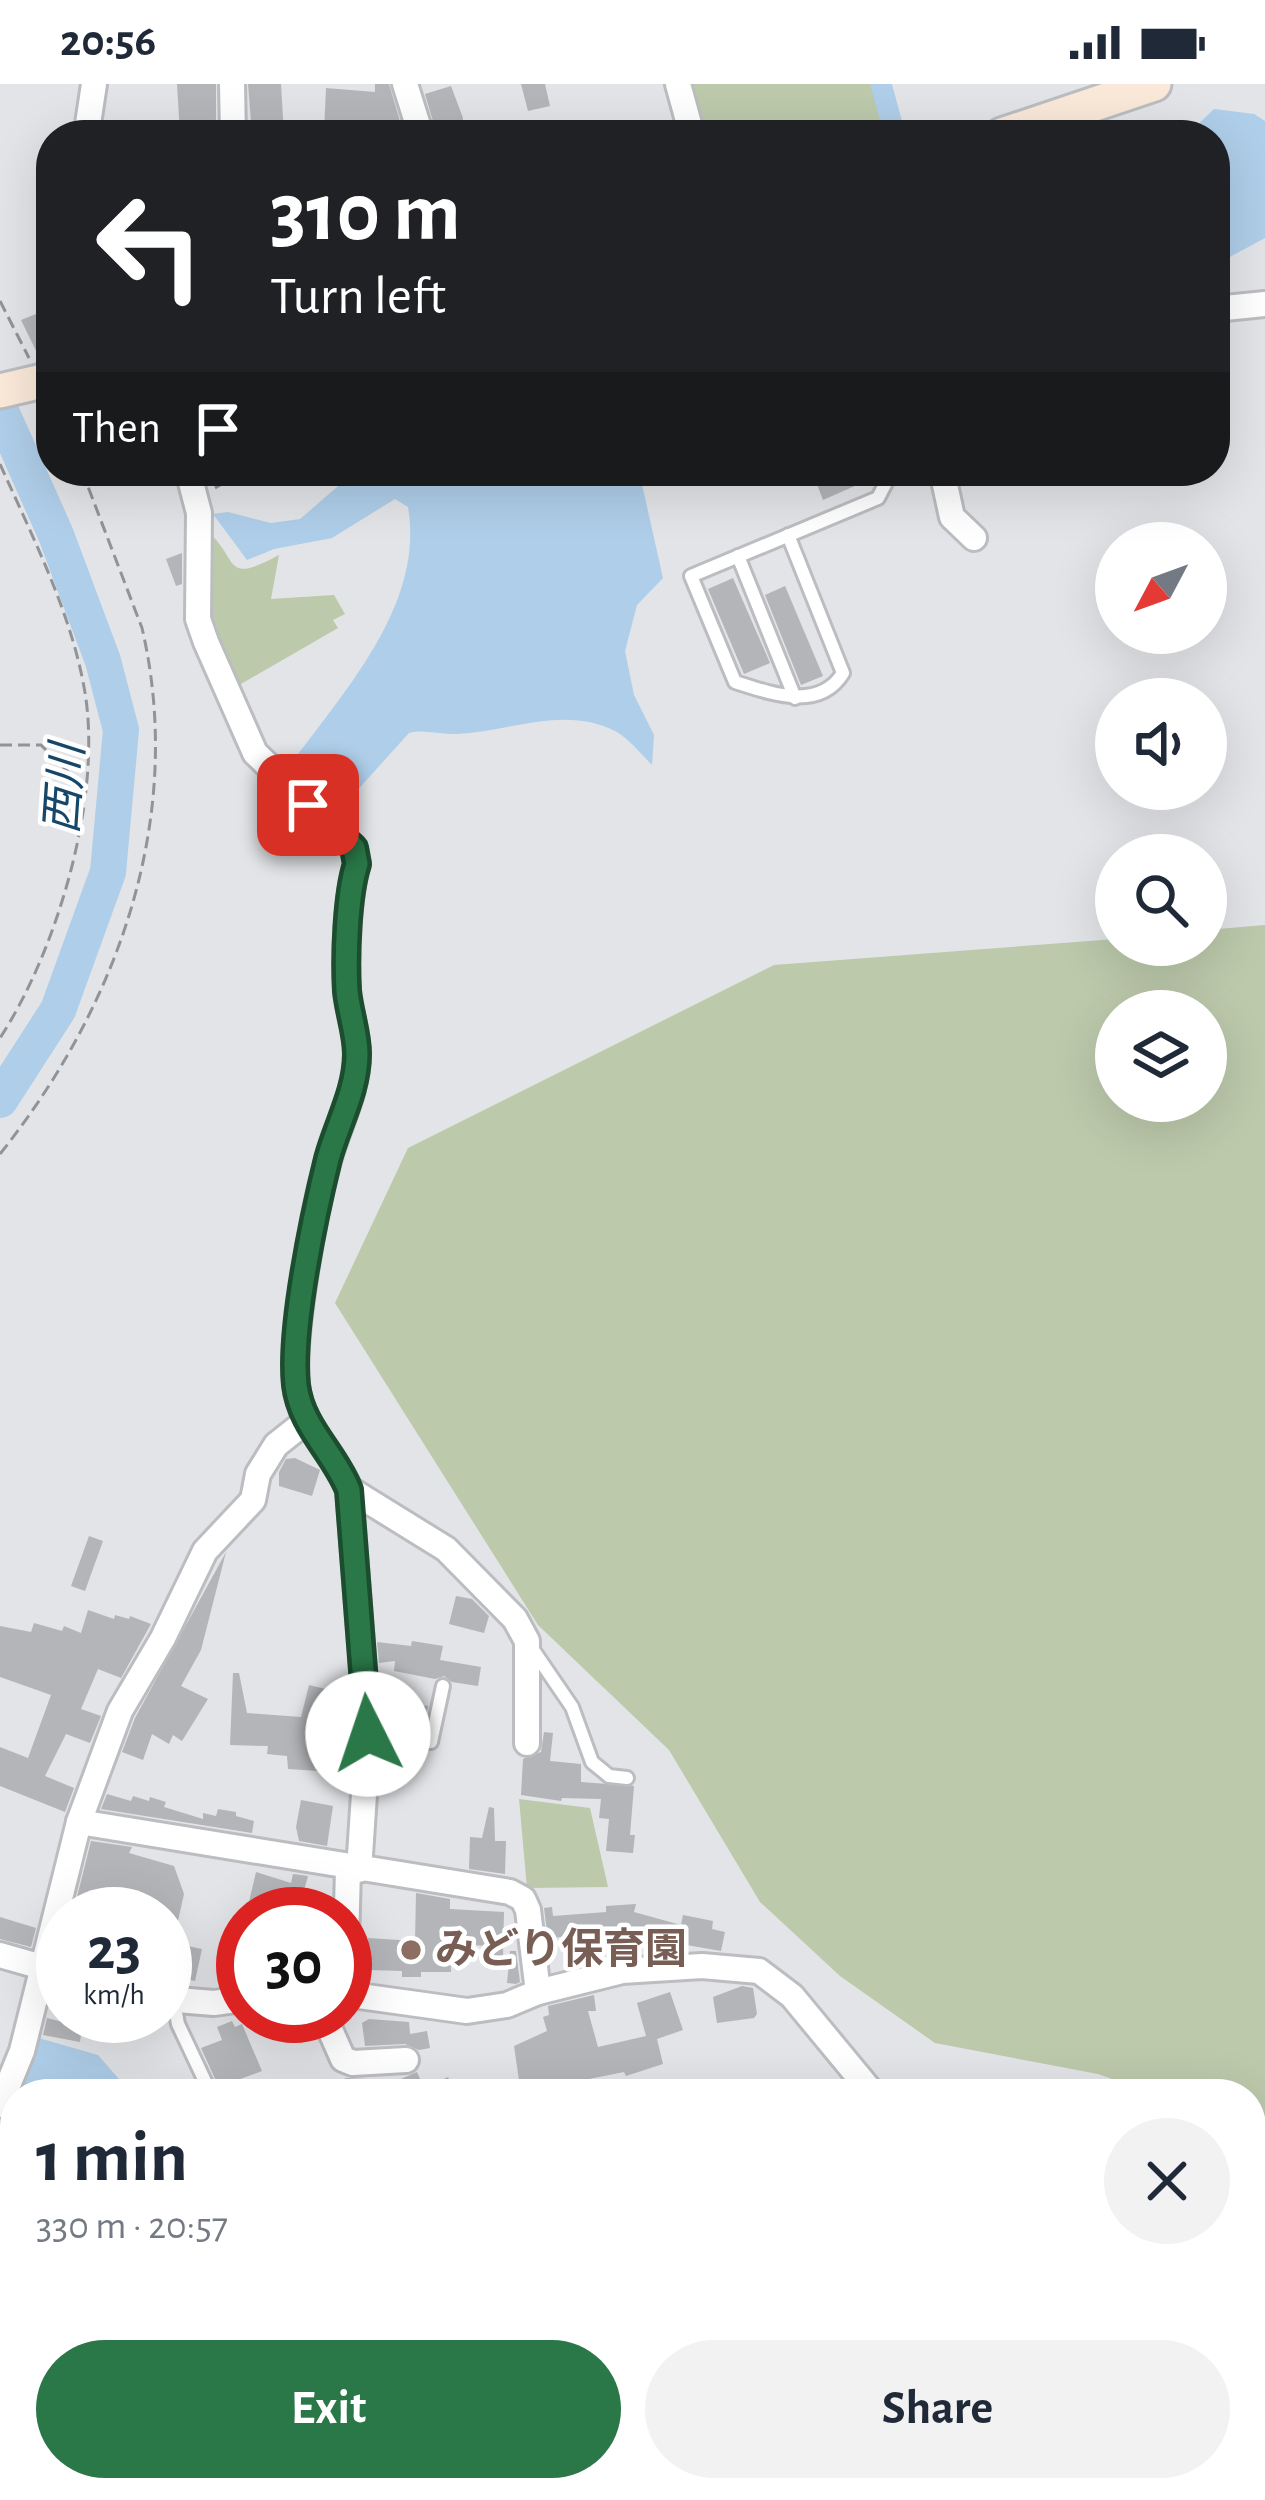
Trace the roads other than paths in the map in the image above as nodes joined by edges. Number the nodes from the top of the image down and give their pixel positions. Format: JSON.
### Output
{"nodes":[{"id":1,"x":94,"y":84,"type":"edge"},
{"id":2,"x":232,"y":84,"type":"edge"},
{"id":3,"x":405,"y":84,"type":"edge"},
{"id":4,"x":678,"y":84,"type":"edge"},
{"id":5,"x":1154,"y":84,"type":"edge"},
{"id":6,"x":89,"y":120,"type":"edge"},
{"id":7,"x":233,"y":120,"type":"edge"},
{"id":8,"x":416,"y":120,"type":"edge"},
{"id":9,"x":688,"y":120,"type":"edge"},
{"id":10,"x":1047,"y":120,"type":"edge"},
{"id":11,"x":1265,"y":304,"type":"edge"},
{"id":12,"x":1230,"y":308,"type":"edge"},
{"id":13,"x":36,"y":382,"type":"edge"},
{"id":14,"x":0,"y":391,"type":"edge"},
{"id":15,"x":193,"y":486,"type":"edge"},
{"id":16,"x":884,"y":486,"type":"edge"},
{"id":17,"x":945,"y":486,"type":"edge"},
{"id":18,"x":788,"y":535,"type":"junction"},
{"id":19,"x":974,"y":538,"type":"dead end"},
{"id":20,"x":738,"y":556,"type":"junction"},
{"id":21,"x":795,"y":698,"type":"junction"},
{"id":22,"x":305,"y":1422,"type":"junction"},
{"id":23,"x":349,"y":1490,"type":"junction"},
{"id":24,"x":527,"y":1641,"type":"junction"},
{"id":25,"x":443,"y":1686,"type":"dead end"},
{"id":26,"x":368,"y":1734,"type":"junction"},
{"id":27,"x":527,"y":1744,"type":"dead end"},
{"id":28,"x":627,"y":1778,"type":"dead end"},
{"id":29,"x":79,"y":1822,"type":"junction"},
{"id":30,"x":354,"y":1870,"type":"junction"},
{"id":31,"x":68,"y":1887,"type":"edge"},
{"id":32,"x":353,"y":1887,"type":"edge"},
{"id":33,"x":0,"y":1955,"type":"edge"},
{"id":34,"x":36,"y":1965,"type":"edge"},
{"id":35,"x":538,"y":1992,"type":"junction"},
{"id":36,"x":372,"y":1998,"type":"edge"},
{"id":37,"x":36,"y":2014,"type":"edge"},
{"id":38,"x":187,"y":2043,"type":"edge"},
{"id":39,"x":337,"y":2043,"type":"edge"},
{"id":40,"x":406,"y":2060,"type":"dead end"},
{"id":41,"x":11,"y":2079,"type":"edge"},
{"id":42,"x":205,"y":2079,"type":"edge"},
{"id":43,"x":861,"y":2079,"type":"edge"}],
"edges":[{"from":1,"to":6,"type":"street"},
{"from":2,"to":7,"type":"street"},
{"from":3,"to":8,"type":"street"},
{"from":4,"to":9,"type":"street"},
{"from":5,"to":10,"type":"main road"},
{"from":11,"to":12,"type":"street"},
{"from":13,"to":14,"type":"main road"},
{"from":15,"to":22,"type":"street"},
{"from":16,"to":18,"type":"lane"},
{"from":17,"to":19,"type":"street"},
{"from":18,"to":20,"type":"lane"},
{"from":18,"to":21,"type":"lane"},
{"from":20,"to":21,"type":"lane"},
{"from":20,"to":21,"type":"lane"},
{"from":22,"to":23,"type":"street"},
{"from":22,"to":29,"type":"street"},
{"from":23,"to":24,"type":"street"},
{"from":23,"to":26,"type":"street"},
{"from":24,"to":27,"type":"street"},
{"from":24,"to":28,"type":"lane"},
{"from":25,"to":26,"type":"lane"},
{"from":26,"to":30,"type":"street"},
{"from":29,"to":30,"type":"street"},
{"from":29,"to":31,"type":"street"},
{"from":30,"to":32,"type":"street"},
{"from":30,"to":35,"type":"street"},
{"from":33,"to":34,"type":"street"},
{"from":35,"to":36,"type":"street"},
{"from":35,"to":43,"type":"street"},
{"from":37,"to":41,"type":"street"},
{"from":38,"to":42,"type":"lane"},
{"from":39,"to":40,"type":"street"}]}
